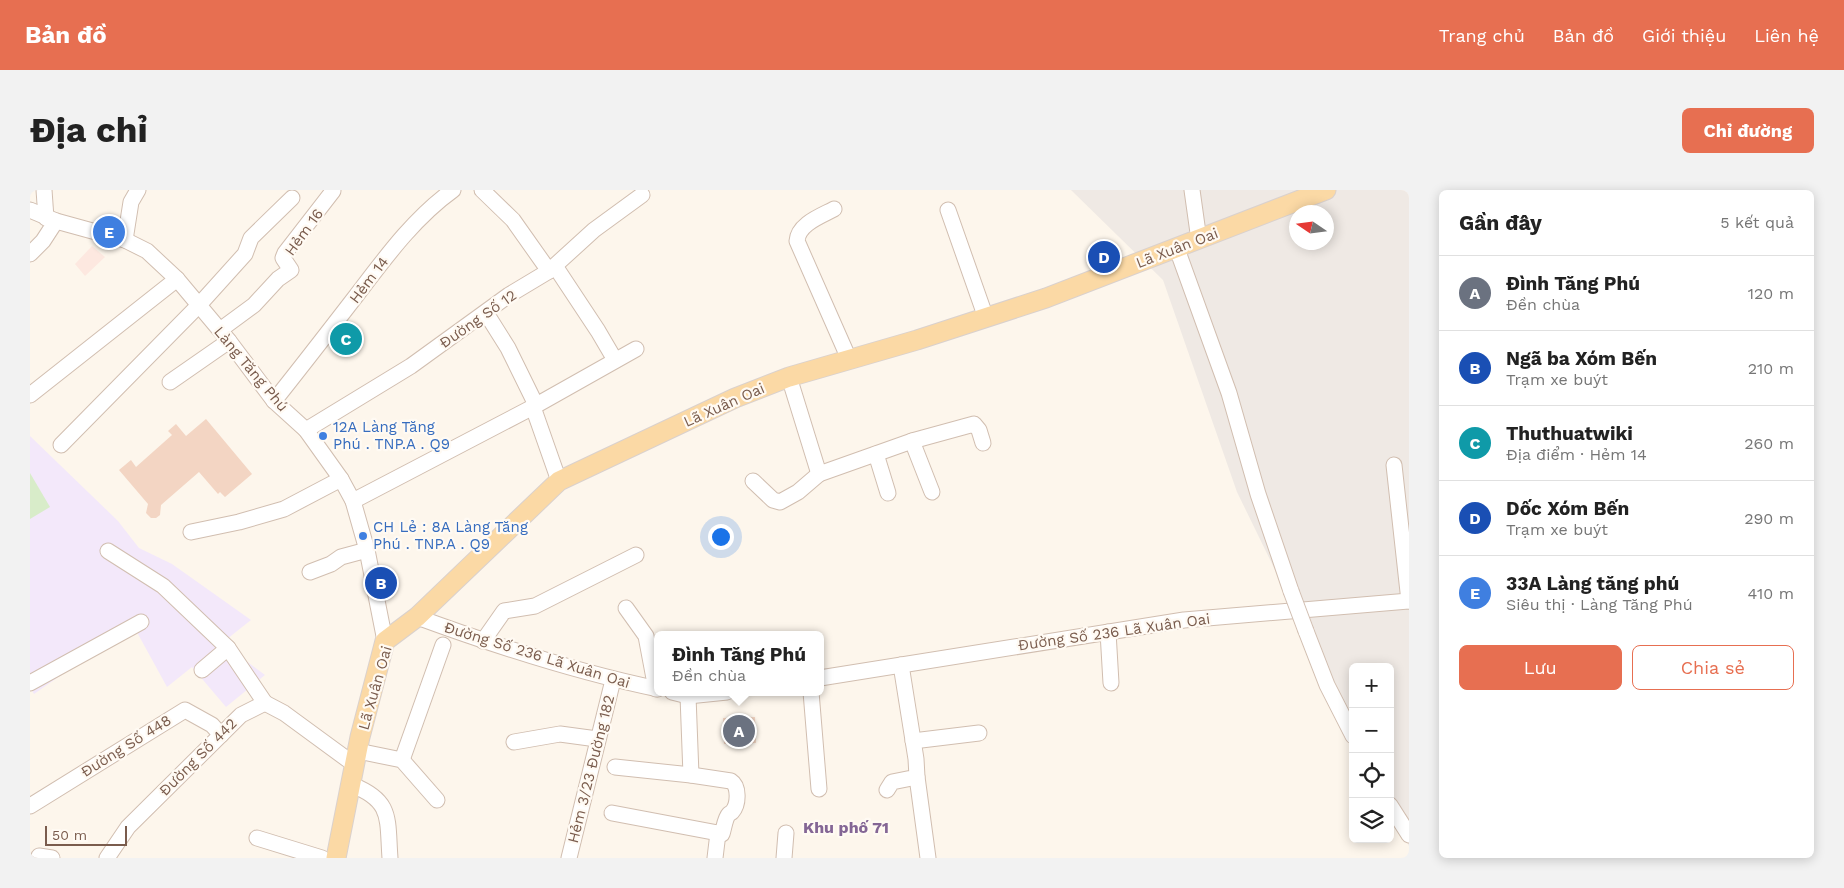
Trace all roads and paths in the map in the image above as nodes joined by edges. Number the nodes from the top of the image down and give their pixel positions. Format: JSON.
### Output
{"nodes":[{"id":1,"x":44,"y":190,"type":"edge"},
{"id":2,"x":138,"y":190,"type":"edge"},
{"id":3,"x":453,"y":190,"type":"edge"},
{"id":4,"x":482,"y":190,"type":"edge"},
{"id":5,"x":1192,"y":190,"type":"edge"},
{"id":6,"x":1326,"y":190,"type":"edge"},
{"id":7,"x":333,"y":191,"type":"edge"},
{"id":8,"x":642,"y":195,"type":"dead end"},
{"id":9,"x":292,"y":198,"type":"dead end"},
{"id":10,"x":834,"y":209,"type":"dead end"},
{"id":11,"x":30,"y":210,"type":"edge"},
{"id":12,"x":948,"y":210,"type":"dead end"},
{"id":13,"x":51,"y":219,"type":"junction"},
{"id":14,"x":125,"y":240,"type":"junction"},
{"id":15,"x":1199,"y":240,"type":"junction"},
{"id":16,"x":1177,"y":249,"type":"junction"},
{"id":17,"x":30,"y":254,"type":"edge"},
{"id":18,"x":552,"y":269,"type":"junction"},
{"id":19,"x":177,"y":279,"type":"junction"},
{"id":20,"x":199,"y":305,"type":"junction"},
{"id":21,"x":486,"y":313,"type":"junction"},
{"id":22,"x":986,"y":318,"type":"junction"},
{"id":23,"x":224,"y":336,"type":"junction"},
{"id":24,"x":636,"y":349,"type":"dead end"},
{"id":25,"x":849,"y":359,"type":"junction"},
{"id":26,"x":615,"y":360,"type":"junction"},
{"id":27,"x":789,"y":378,"type":"junction"},
{"id":28,"x":170,"y":382,"type":"dead end"},
{"id":29,"x":30,"y":395,"type":"edge"},
{"id":30,"x":274,"y":401,"type":"junction"},
{"id":31,"x":534,"y":406,"type":"junction"},
{"id":32,"x":306,"y":430,"type":"junction"},
{"id":33,"x":912,"y":441,"type":"junction"},
{"id":34,"x":983,"y":443,"type":"dead end"},
{"id":35,"x":61,"y":445,"type":"dead end"},
{"id":36,"x":876,"y":454,"type":"junction"},
{"id":37,"x":1394,"y":465,"type":"dead end"},
{"id":38,"x":819,"y":474,"type":"junction"},
{"id":39,"x":341,"y":479,"type":"junction"},
{"id":40,"x":753,"y":481,"type":"dead end"},
{"id":41,"x":559,"y":482,"type":"junction"},
{"id":42,"x":932,"y":492,"type":"dead end"},
{"id":43,"x":888,"y":493,"type":"dead end"},
{"id":44,"x":353,"y":500,"type":"junction"},
{"id":45,"x":191,"y":532,"type":"dead end"},
{"id":46,"x":368,"y":550,"type":"junction"},
{"id":47,"x":108,"y":551,"type":"dead end"},
{"id":48,"x":636,"y":555,"type":"dead end"},
{"id":49,"x":310,"y":572,"type":"dead end"},
{"id":50,"x":1409,"y":601,"type":"edge"},
{"id":51,"x":626,"y":608,"type":"dead end"},
{"id":52,"x":417,"y":617,"type":"junction"},
{"id":53,"x":141,"y":622,"type":"dead end"},
{"id":54,"x":1108,"y":632,"type":"junction"},
{"id":55,"x":483,"y":641,"type":"junction"},
{"id":56,"x":385,"y":642,"type":"junction"},
{"id":57,"x":443,"y":645,"type":"dead end"},
{"id":58,"x":228,"y":648,"type":"junction"},
{"id":59,"x":901,"y":665,"type":"junction"},
{"id":60,"x":202,"y":670,"type":"dead end"},
{"id":61,"x":654,"y":675,"type":"edge"},
{"id":62,"x":824,"y":677,"type":"edge"},
{"id":63,"x":613,"y":680,"type":"junction"},
{"id":64,"x":30,"y":683,"type":"edge"},
{"id":65,"x":1112,"y":683,"type":"dead end"},
{"id":66,"x":654,"y":688,"type":"edge"},
{"id":67,"x":688,"y":696,"type":"edge"},
{"id":68,"x":811,"y":696,"type":"edge"},
{"id":69,"x":266,"y":703,"type":"junction"},
{"id":70,"x":1349,"y":728,"type":"edge"},
{"id":71,"x":979,"y":733,"type":"dead end"},
{"id":72,"x":221,"y":734,"type":"junction"},
{"id":73,"x":598,"y":739,"type":"junction"},
{"id":74,"x":913,"y":740,"type":"junction"},
{"id":75,"x":514,"y":742,"type":"dead end"},
{"id":76,"x":356,"y":758,"type":"junction"},
{"id":77,"x":402,"y":760,"type":"junction"},
{"id":78,"x":615,"y":767,"type":"dead end"},
{"id":79,"x":691,"y":775,"type":"junction"},
{"id":80,"x":917,"y":776,"type":"junction"},
{"id":81,"x":352,"y":785,"type":"junction"},
{"id":82,"x":819,"y":789,"type":"dead end"},
{"id":83,"x":887,"y":790,"type":"dead end"},
{"id":84,"x":437,"y":800,"type":"dead end"},
{"id":85,"x":30,"y":806,"type":"edge"},
{"id":86,"x":1394,"y":811,"type":"edge"},
{"id":87,"x":612,"y":813,"type":"dead end"},
{"id":88,"x":718,"y":833,"type":"junction"},
{"id":89,"x":786,"y":833,"type":"dead end"},
{"id":90,"x":1409,"y":835,"type":"edge"},
{"id":91,"x":257,"y":838,"type":"dead end"},
{"id":92,"x":107,"y":858,"type":"edge"},
{"id":93,"x":322,"y":858,"type":"edge"},
{"id":94,"x":336,"y":858,"type":"edge"},
{"id":95,"x":390,"y":858,"type":"edge"},
{"id":96,"x":569,"y":858,"type":"edge"},
{"id":97,"x":715,"y":858,"type":"edge"},
{"id":98,"x":784,"y":858,"type":"edge"},
{"id":99,"x":928,"y":858,"type":"edge"}],
"edges":[{"from":1,"to":13,"type":"street"},
{"from":2,"to":14,"type":"street"},
{"from":3,"to":30,"type":"street","name":"Hẻm 14"},
{"from":4,"to":18,"type":"street"},
{"from":5,"to":15,"type":"street"},
{"from":6,"to":15,"type":"main road","name":"Lã Xuân Oai"},
{"from":7,"to":23,"type":"street","name":"Hẻm 16"},
{"from":8,"to":18,"type":"street","name":"Đường Số 12"},
{"from":9,"to":20,"type":"street"},
{"from":10,"to":25,"type":"street"},
{"from":11,"to":13,"type":"street","name":"Làng Tăng Phú"},
{"from":12,"to":22,"type":"street"},
{"from":13,"to":14,"type":"street","name":"Làng Tăng Phú"},
{"from":13,"to":17,"type":"street"},
{"from":14,"to":19,"type":"street","name":"Làng Tăng Phú"},
{"from":15,"to":16,"type":"main road","name":"Lã Xuân Oai"},
{"from":16,"to":22,"type":"main road","name":"Lã Xuân Oai"},
{"from":16,"to":70,"type":"street","bridge":true},
{"from":18,"to":21,"type":"street","name":"Đường Số 12"},
{"from":18,"to":26,"type":"street"},
{"from":19,"to":20,"type":"street","name":"Làng Tăng Phú"},
{"from":19,"to":29,"type":"street"},
{"from":20,"to":23,"type":"street","name":"Làng Tăng Phú"},
{"from":20,"to":35,"type":"street"},
{"from":21,"to":31,"type":"street"},
{"from":21,"to":32,"type":"street","name":"Đường Số 12"},
{"from":22,"to":25,"type":"main road","name":"Lã Xuân Oai"},
{"from":23,"to":28,"type":"street"},
{"from":23,"to":30,"type":"street","name":"Làng Tăng Phú"},
{"from":24,"to":26,"type":"street"},
{"from":25,"to":27,"type":"main road","name":"Lã Xuân Oai"},
{"from":26,"to":31,"type":"street"},
{"from":27,"to":38,"type":"street"},
{"from":27,"to":41,"type":"main road","name":"Lã Xuân Oai"},
{"from":30,"to":32,"type":"street","name":"Làng Tăng Phú"},
{"from":31,"to":41,"type":"street"},
{"from":31,"to":44,"type":"street"},
{"from":32,"to":39,"type":"street","name":"Làng Tăng Phú"},
{"from":33,"to":34,"type":"street"},
{"from":33,"to":36,"type":"street"},
{"from":33,"to":42,"type":"street"},
{"from":36,"to":38,"type":"street"},
{"from":36,"to":43,"type":"street"},
{"from":37,"to":50,"type":"street"},
{"from":38,"to":40,"type":"street"},
{"from":39,"to":44,"type":"street","name":"Làng Tăng Phú"},
{"from":39,"to":45,"type":"street"},
{"from":41,"to":52,"type":"main road","name":"Lã Xuân Oai"},
{"from":44,"to":46,"type":"street","name":"Làng Tăng Phú"},
{"from":46,"to":49,"type":"street"},
{"from":46,"to":56,"type":"street","name":"Làng Tăng Phú"},
{"from":47,"to":58,"type":"street"},
{"from":48,"to":55,"type":"street"},
{"from":50,"to":54,"type":"street","name":"Đường Số 236 Lã Xuân Oai"},
{"from":51,"to":61,"type":"street"},
{"from":52,"to":55,"type":"street","name":"Đường Số 236 Lã Xuân Oai"},
{"from":52,"to":56,"type":"main road","name":"Lã Xuân Oai"},
{"from":53,"to":64,"type":"street"},
{"from":54,"to":59,"type":"street","name":"Đường Số 236 Lã Xuân Oai"},
{"from":54,"to":65,"type":"street"},
{"from":55,"to":63,"type":"street","name":"Đường Số 236 Lã Xuân Oai"},
{"from":56,"to":76,"type":"main road","name":"Lã Xuân Oai"},
{"from":57,"to":77,"type":"street"},
{"from":58,"to":60,"type":"street"},
{"from":58,"to":69,"type":"street"},
{"from":59,"to":62,"type":"street","name":"Đường Số 236 Lã Xuân Oai"},
{"from":59,"to":74,"type":"street"},
{"from":63,"to":66,"type":"street","name":"Đường Số 236 Lã Xuân Oai"},
{"from":63,"to":73,"type":"street","name":"Hẻm 3/23 Đường 182"},
{"from":67,"to":79,"type":"street"},
{"from":68,"to":82,"type":"street"},
{"from":69,"to":72,"type":"street","name":"Đường Số 442"},
{"from":69,"to":76,"type":"street"},
{"from":71,"to":74,"type":"street"},
{"from":72,"to":85,"type":"street","name":"Đường Số 448"},
{"from":72,"to":92,"type":"street","name":"Đường Số 442"},
{"from":73,"to":75,"type":"street"},
{"from":73,"to":96,"type":"street","name":"Hẻm 3/23 Đường 182"},
{"from":74,"to":80,"type":"street"},
{"from":76,"to":77,"type":"street"},
{"from":76,"to":81,"type":"main road","name":"Lã Xuân Oai"},
{"from":77,"to":84,"type":"street"},
{"from":78,"to":79,"type":"street"},
{"from":79,"to":88,"type":"street"},
{"from":80,"to":83,"type":"street"},
{"from":80,"to":99,"type":"street"},
{"from":81,"to":94,"type":"main road","name":"Lã Xuân Oai"},
{"from":81,"to":95,"type":"street"},
{"from":86,"to":90,"type":"street"},
{"from":87,"to":88,"type":"street"},
{"from":88,"to":97,"type":"street"},
{"from":89,"to":98,"type":"street"},
{"from":91,"to":93,"type":"street"}]}
